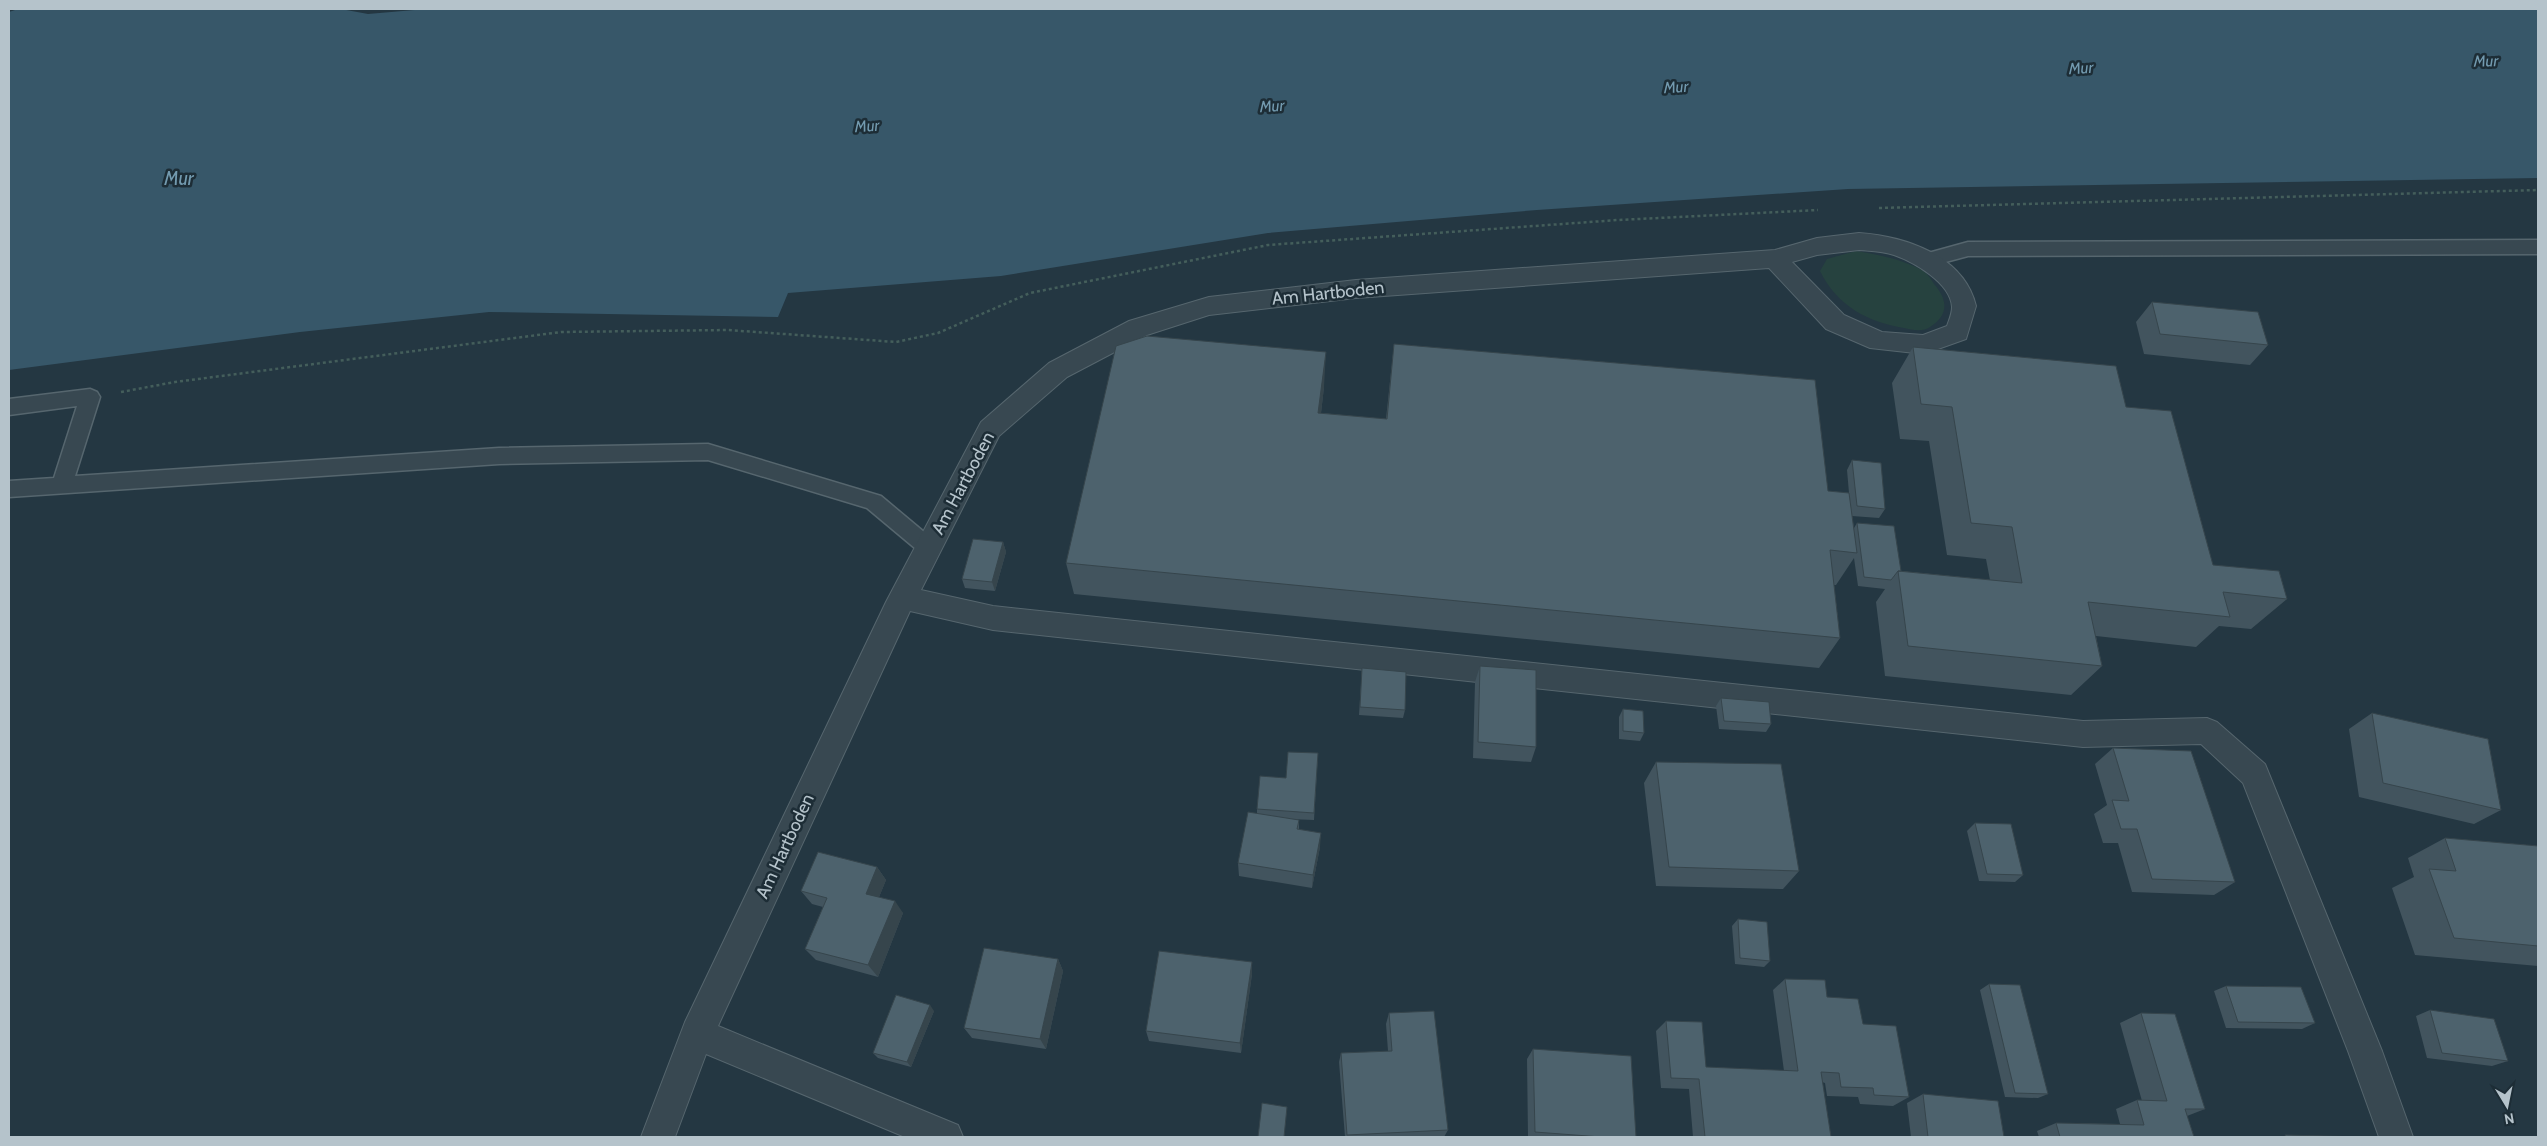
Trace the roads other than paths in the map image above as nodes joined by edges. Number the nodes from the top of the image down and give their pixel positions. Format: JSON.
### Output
{"nodes":[{"id":1,"x":2538,"y":247,"type":"edge"},
{"id":2,"x":1775,"y":259,"type":"junction"},
{"id":3,"x":1927,"y":260,"type":"junction"},
{"id":4,"x":9,"y":407,"type":"edge"},
{"id":5,"x":62,"y":486,"type":"junction"},
{"id":6,"x":9,"y":489,"type":"edge"},
{"id":7,"x":928,"y":548,"type":"junction"},
{"id":8,"x":902,"y":598,"type":"junction"},
{"id":9,"x":697,"y":1034,"type":"junction"},
{"id":10,"x":658,"y":1137,"type":"edge"},
{"id":11,"x":946,"y":1137,"type":"edge"},
{"id":12,"x":2396,"y":1137,"type":"edge"}],
"edges":[{"from":1,"to":3,"type":"lane"},
{"from":2,"to":3,"type":"street","name":"Am Hartboden"},
{"from":2,"to":3,"type":"street","name":"Am Hartboden"},
{"from":2,"to":7,"type":"street","name":"Am Hartboden"},
{"from":4,"to":5,"type":"lane"},
{"from":5,"to":6,"type":"lane"},
{"from":5,"to":7,"type":"lane"},
{"from":7,"to":8,"type":"street","name":"Am Hartboden"},
{"from":8,"to":9,"type":"street","name":"Am Hartboden"},
{"from":8,"to":12,"type":"street"},
{"from":9,"to":10,"type":"street","name":"Am Hartboden"},
{"from":9,"to":11,"type":"street"}]}
